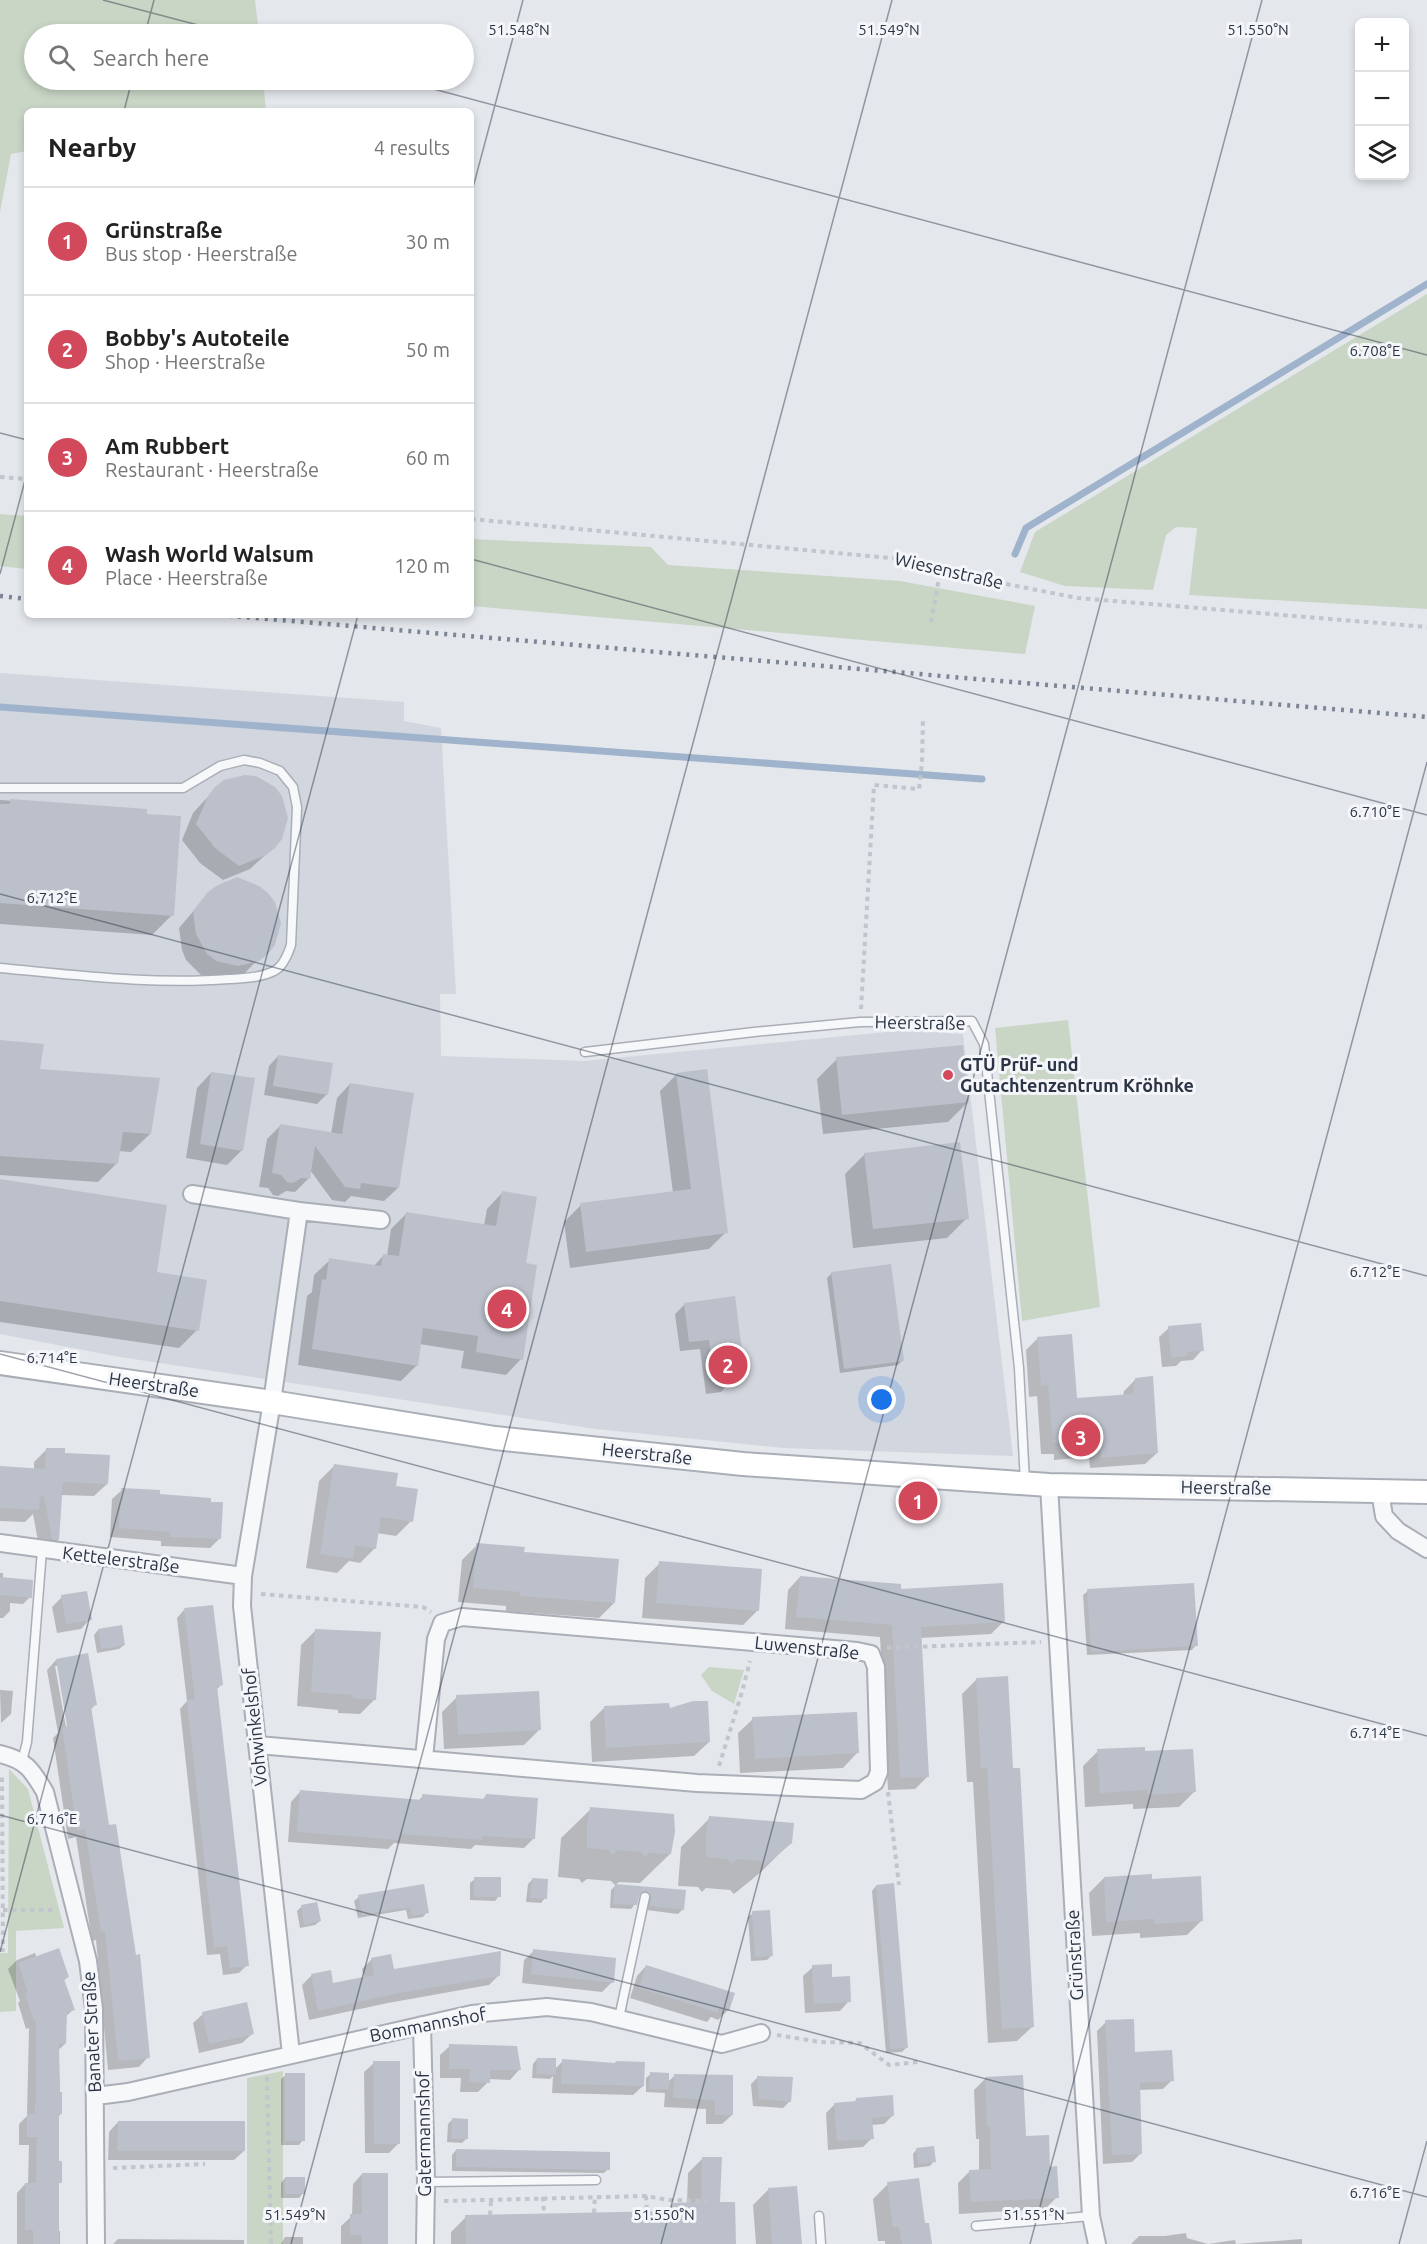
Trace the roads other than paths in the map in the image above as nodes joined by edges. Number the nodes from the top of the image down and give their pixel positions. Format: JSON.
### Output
{"nodes":[{"id":1,"x":0,"y":788,"type":"edge"},
{"id":2,"x":0,"y":968,"type":"edge"},
{"id":3,"x":585,"y":1052,"type":"dead end"},
{"id":4,"x":192,"y":1194,"type":"dead end"},
{"id":5,"x":299,"y":1211,"type":"junction"},
{"id":6,"x":381,"y":1220,"type":"dead end"},
{"id":7,"x":0,"y":1363,"type":"edge"},
{"id":8,"x":272,"y":1402,"type":"junction"},
{"id":9,"x":1024,"y":1483,"type":"junction"},
{"id":10,"x":1049,"y":1485,"type":"junction"},
{"id":11,"x":1380,"y":1491,"type":"junction"},
{"id":12,"x":1427,"y":1492,"type":"edge"},
{"id":13,"x":0,"y":1544,"type":"edge"},
{"id":14,"x":1427,"y":1549,"type":"edge"},
{"id":15,"x":42,"y":1550,"type":"junction"},
{"id":16,"x":243,"y":1584,"type":"junction"},
{"id":17,"x":258,"y":1745,"type":"junction"},
{"id":18,"x":1,"y":1754,"type":"edge"},
{"id":19,"x":424,"y":1758,"type":"junction"},
{"id":20,"x":22,"y":1761,"type":"junction"},
{"id":21,"x":645,"y":1897,"type":"dead end"},
{"id":22,"x":619,"y":2018,"type":"junction"},
{"id":23,"x":422,"y":2025,"type":"junction"},
{"id":24,"x":761,"y":2033,"type":"road end"},
{"id":25,"x":291,"y":2054,"type":"junction"},
{"id":26,"x":96,"y":2096,"type":"junction"},
{"id":27,"x":596,"y":2180,"type":"dead end"},
{"id":28,"x":426,"y":2182,"type":"junction"},
{"id":29,"x":819,"y":2216,"type":"dead end"},
{"id":30,"x":1091,"y":2216,"type":"junction"},
{"id":31,"x":976,"y":2226,"type":"dead end"},
{"id":32,"x":96,"y":2244,"type":"edge"},
{"id":33,"x":424,"y":2244,"type":"edge"},
{"id":34,"x":821,"y":2244,"type":"edge"},
{"id":35,"x":1097,"y":2244,"type":"edge"}],
"edges":[{"from":1,"to":2,"type":"lane"},
{"from":3,"to":9,"type":"lane","name":"Heerstraße"},
{"from":4,"to":5,"type":"street"},
{"from":5,"to":6,"type":"street"},
{"from":5,"to":8,"type":"street"},
{"from":7,"to":8,"type":"main road","name":"Heerstraße"},
{"from":8,"to":9,"type":"main road","name":"Heerstraße"},
{"from":8,"to":16,"type":"street","name":"Vohwinkelshof"},
{"from":9,"to":10,"type":"main road","name":"Heerstraße"},
{"from":10,"to":11,"type":"main road","name":"Heerstraße"},
{"from":10,"to":30,"type":"street","name":"Grünstraße"},
{"from":11,"to":12,"type":"main road","name":"Heerstraße"},
{"from":11,"to":14,"type":"street"},
{"from":13,"to":15,"type":"street","name":"Kettelerstraße"},
{"from":15,"to":16,"type":"street","name":"Kettelerstraße"},
{"from":15,"to":20,"type":"lane"},
{"from":16,"to":17,"type":"street","name":"Vohwinkelshof"},
{"from":17,"to":19,"type":"street"},
{"from":17,"to":25,"type":"street","name":"Vohwinkelshof"},
{"from":18,"to":20,"type":"street"},
{"from":19,"to":19,"type":"street","name":"Luwenstraße"},
{"from":20,"to":26,"type":"street","name":"Banater Straße"},
{"from":21,"to":22,"type":"lane"},
{"from":22,"to":23,"type":"street","name":"Bommannshof"},
{"from":22,"to":24,"type":"street","name":"Bommannshof"},
{"from":23,"to":25,"type":"street","name":"Bommannshof"},
{"from":23,"to":28,"type":"street","name":"Gatermannshof"},
{"from":25,"to":26,"type":"street","name":"Bommannshof"},
{"from":26,"to":32,"type":"street","name":"Banater Straße"},
{"from":27,"to":28,"type":"lane"},
{"from":28,"to":33,"type":"street","name":"Gatermannshof"},
{"from":29,"to":34,"type":"lane"},
{"from":30,"to":31,"type":"lane"},
{"from":30,"to":35,"type":"street","name":"Grünstraße"}]}
